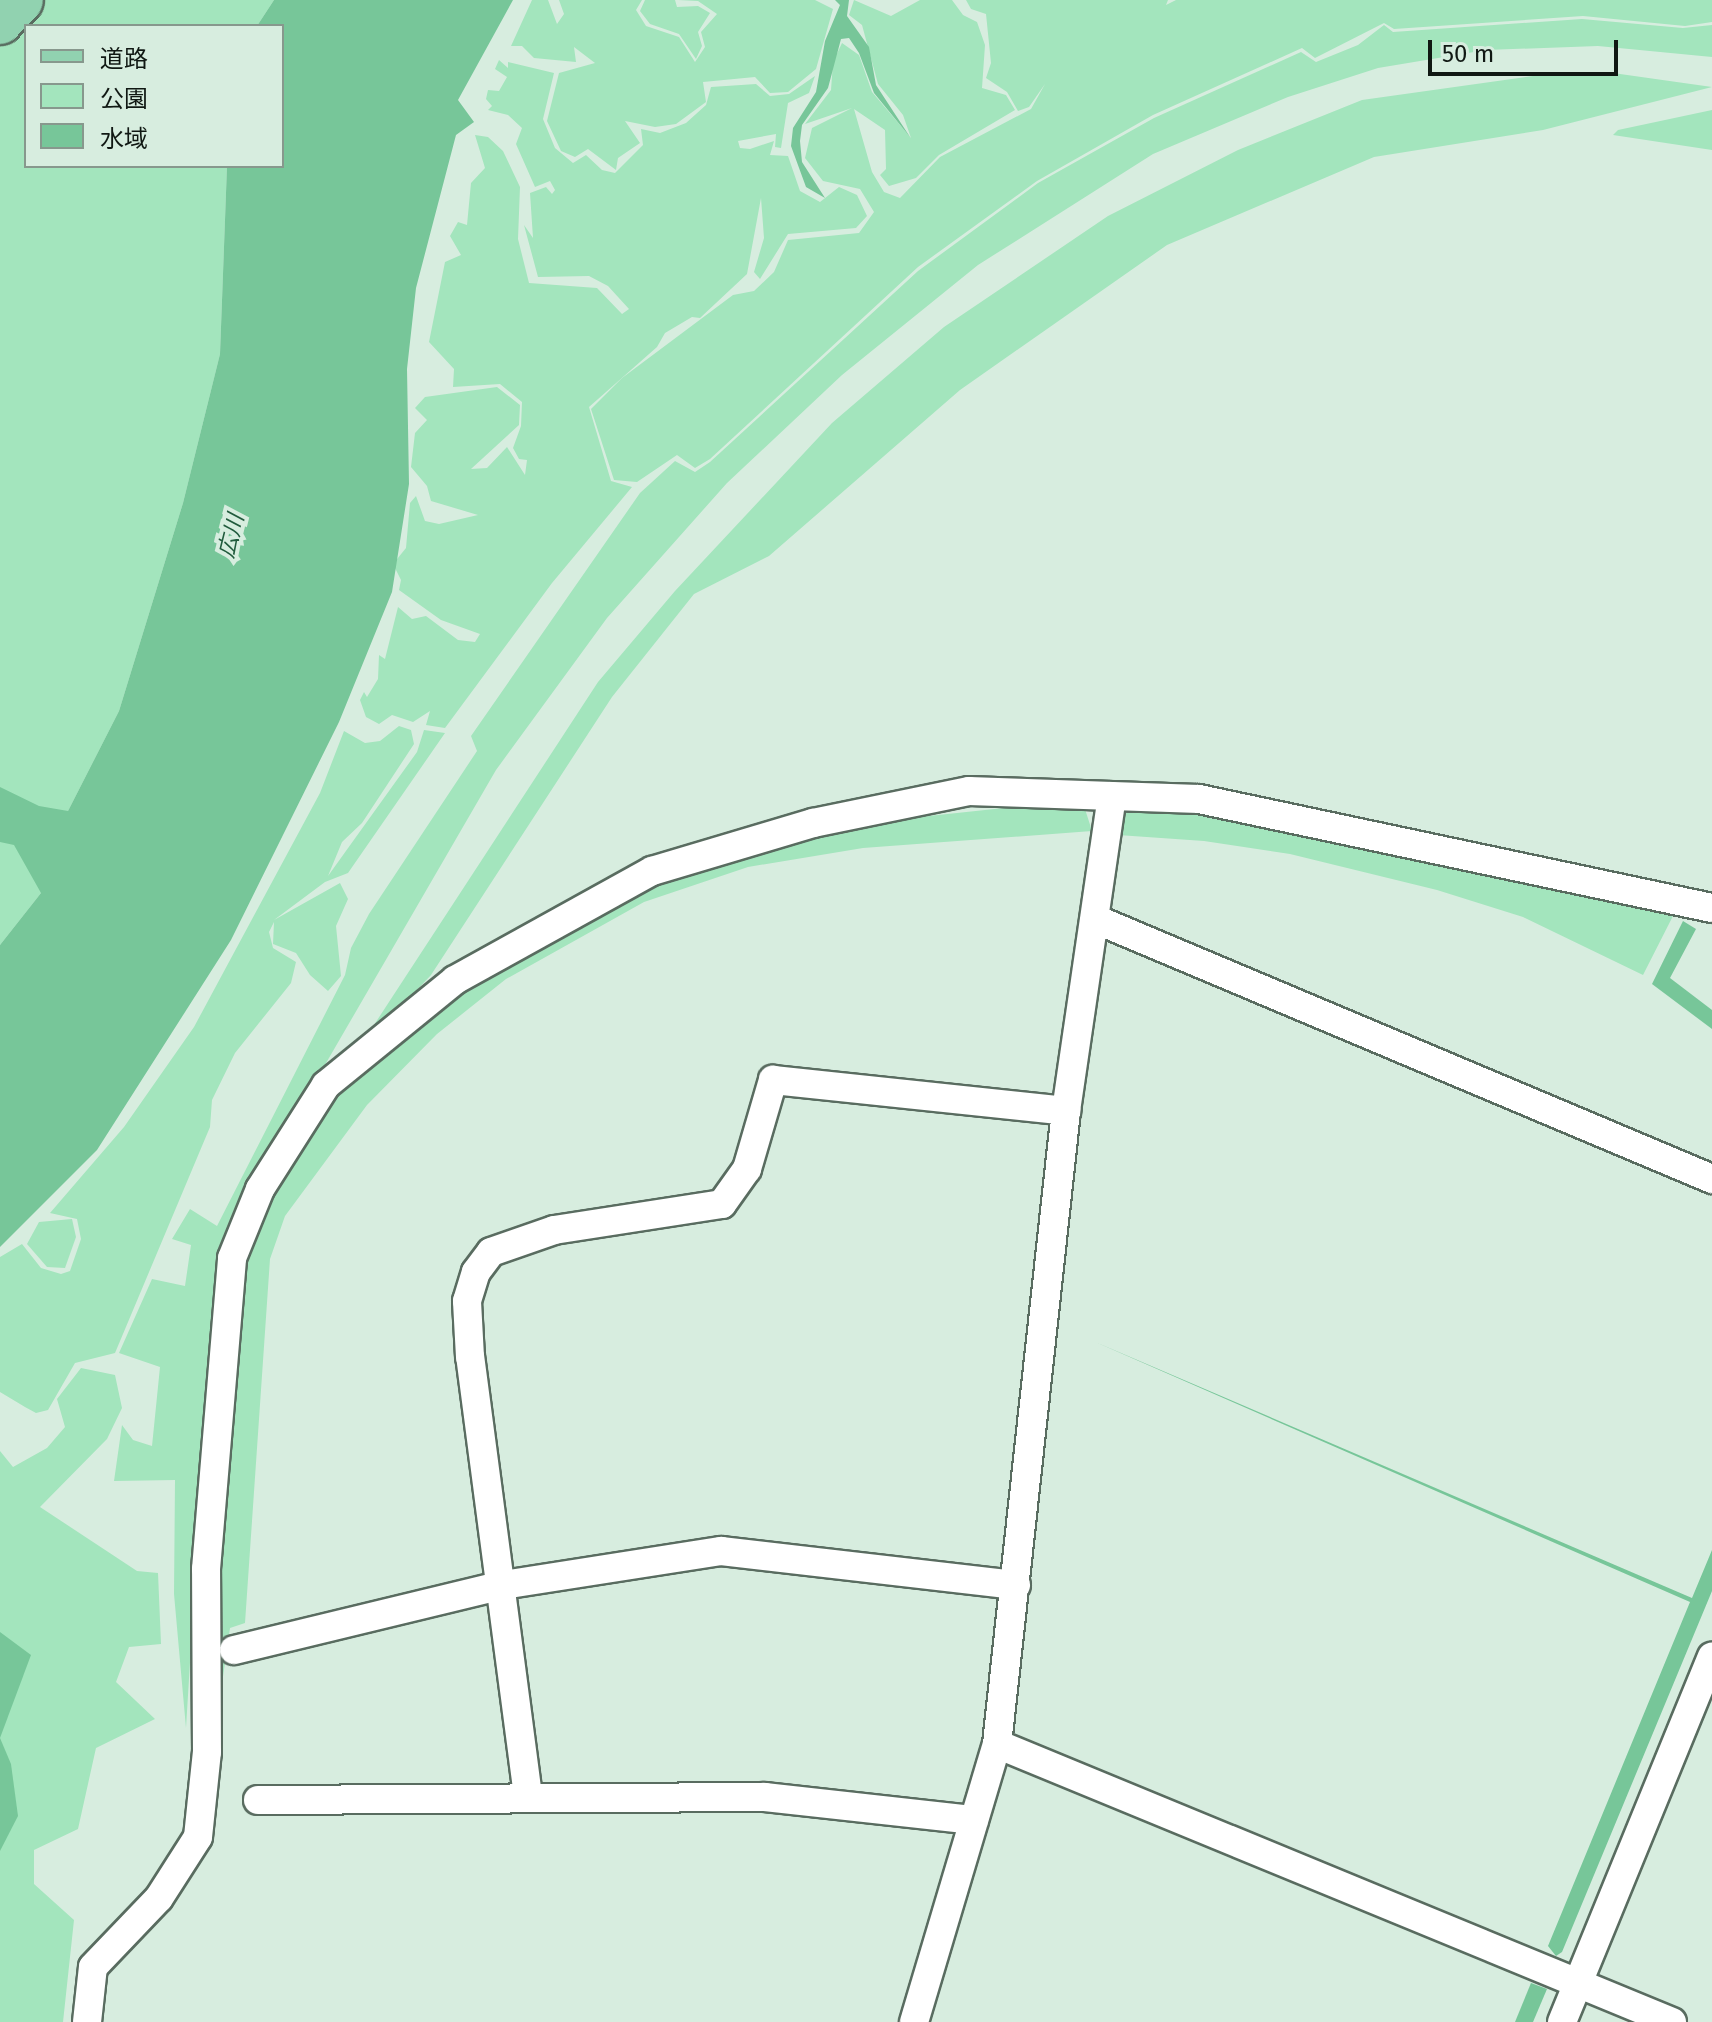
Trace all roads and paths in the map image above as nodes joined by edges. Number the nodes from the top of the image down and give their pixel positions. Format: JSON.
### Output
{"nodes":[{"id":1,"x":21,"y":0,"type":"edge"},
{"id":2,"x":0,"y":22,"type":"edge"},
{"id":3,"x":1112,"y":796,"type":"junction"},
{"id":4,"x":1712,"y":908,"type":"edge"},
{"id":5,"x":1095,"y":919,"type":"junction"},
{"id":6,"x":1066,"y":1111,"type":"junction"},
{"id":7,"x":1712,"y":1179,"type":"edge"},
{"id":8,"x":503,"y":1585,"type":"junction"},
{"id":9,"x":1016,"y":1585,"type":"junction"},
{"id":10,"x":234,"y":1650,"type":"dead end"},
{"id":11,"x":1712,"y":1657,"type":"edge"},
{"id":12,"x":997,"y":1744,"type":"junction"},
{"id":13,"x":528,"y":1796,"type":"junction"},
{"id":14,"x":258,"y":1800,"type":"dead end"},
{"id":15,"x":974,"y":1820,"type":"junction"},
{"id":16,"x":1579,"y":1983,"type":"junction"},
{"id":17,"x":87,"y":2022,"type":"edge"},
{"id":18,"x":914,"y":2022,"type":"edge"},
{"id":19,"x":1562,"y":2022,"type":"edge"},
{"id":20,"x":1672,"y":2022,"type":"edge"}],
"edges":[{"from":1,"to":2,"type":"main road"},
{"from":3,"to":4,"type":"street"},
{"from":3,"to":5,"type":"street"},
{"from":3,"to":17,"type":"street"},
{"from":5,"to":6,"type":"street"},
{"from":5,"to":7,"type":"street"},
{"from":6,"to":8,"type":"street"},
{"from":6,"to":9,"type":"street"},
{"from":8,"to":9,"type":"street"},
{"from":8,"to":10,"type":"street"},
{"from":8,"to":13,"type":"street"},
{"from":9,"to":12,"type":"street"},
{"from":11,"to":16,"type":"street"},
{"from":12,"to":15,"type":"street"},
{"from":12,"to":16,"type":"street"},
{"from":13,"to":14,"type":"street"},
{"from":13,"to":15,"type":"street"},
{"from":15,"to":18,"type":"street"},
{"from":16,"to":19,"type":"street"},
{"from":16,"to":20,"type":"street"}]}
